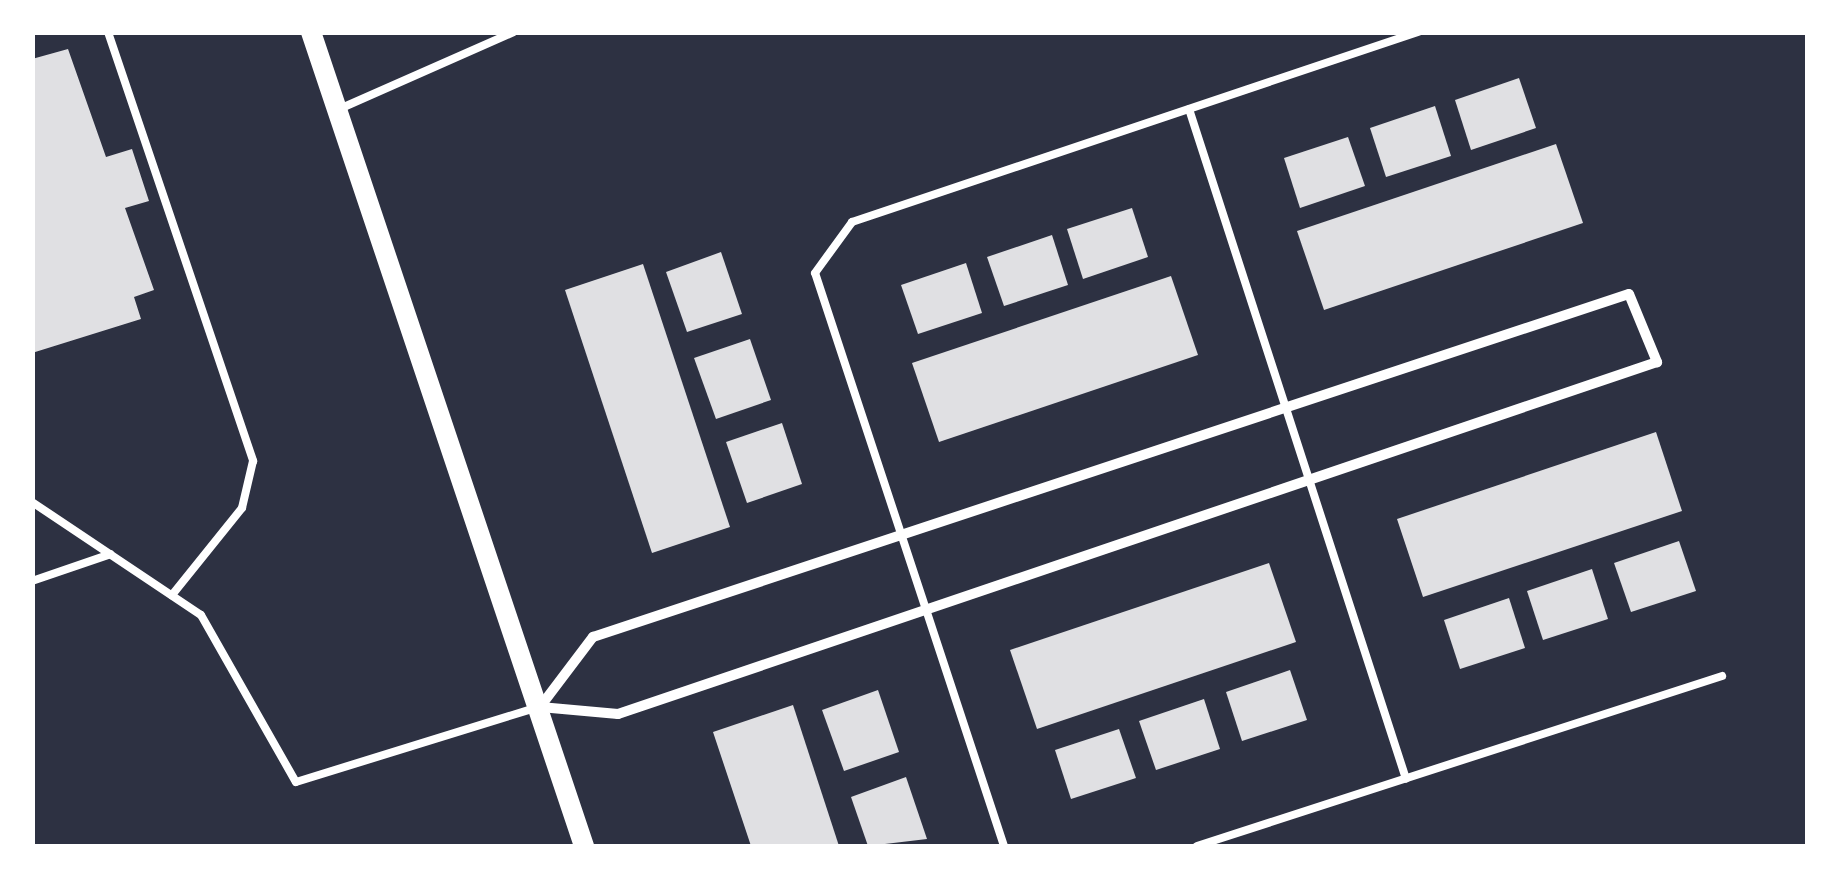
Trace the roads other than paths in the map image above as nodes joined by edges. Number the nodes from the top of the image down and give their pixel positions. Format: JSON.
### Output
{"nodes":[{"id":1,"x":108,"y":32,"type":"edge"},
{"id":2,"x":310,"y":32,"type":"edge"},
{"id":3,"x":514,"y":32,"type":"edge"},
{"id":4,"x":1418,"y":32,"type":"edge"},
{"id":5,"x":1189,"y":109,"type":"junction"},
{"id":6,"x":337,"y":110,"type":"junction"},
{"id":7,"x":1282,"y":409,"type":"junction"},
{"id":8,"x":1305,"y":481,"type":"junction"},
{"id":9,"x":32,"y":502,"type":"edge"},
{"id":10,"x":898,"y":536,"type":"junction"},
{"id":11,"x":111,"y":554,"type":"junction"},
{"id":12,"x":32,"y":581,"type":"edge"},
{"id":13,"x":172,"y":595,"type":"junction"},
{"id":14,"x":926,"y":610,"type":"junction"},
{"id":15,"x":1722,"y":676,"type":"dead end"},
{"id":16,"x":540,"y":707,"type":"junction"},
{"id":17,"x":1406,"y":779,"type":"junction"},
{"id":18,"x":584,"y":846,"type":"edge"},
{"id":19,"x":1004,"y":846,"type":"edge"},
{"id":20,"x":1197,"y":846,"type":"edge"}],
"edges":[{"from":1,"to":13,"type":"lane"},
{"from":2,"to":6,"type":"main road"},
{"from":3,"to":6,"type":"lane"},
{"from":4,"to":5,"type":"lane"},
{"from":5,"to":7,"type":"lane"},
{"from":5,"to":10,"type":"lane"},
{"from":6,"to":16,"type":"main road"},
{"from":7,"to":8,"type":"lane"},
{"from":7,"to":8,"type":"street"},
{"from":7,"to":10,"type":"street"},
{"from":8,"to":14,"type":"street"},
{"from":8,"to":17,"type":"lane"},
{"from":9,"to":11,"type":"lane"},
{"from":10,"to":14,"type":"lane"},
{"from":10,"to":16,"type":"street"},
{"from":11,"to":12,"type":"lane"},
{"from":11,"to":13,"type":"lane"},
{"from":13,"to":16,"type":"lane"},
{"from":14,"to":16,"type":"street"},
{"from":14,"to":19,"type":"lane"},
{"from":15,"to":17,"type":"lane"},
{"from":16,"to":18,"type":"main road"},
{"from":17,"to":20,"type":"lane"}]}
